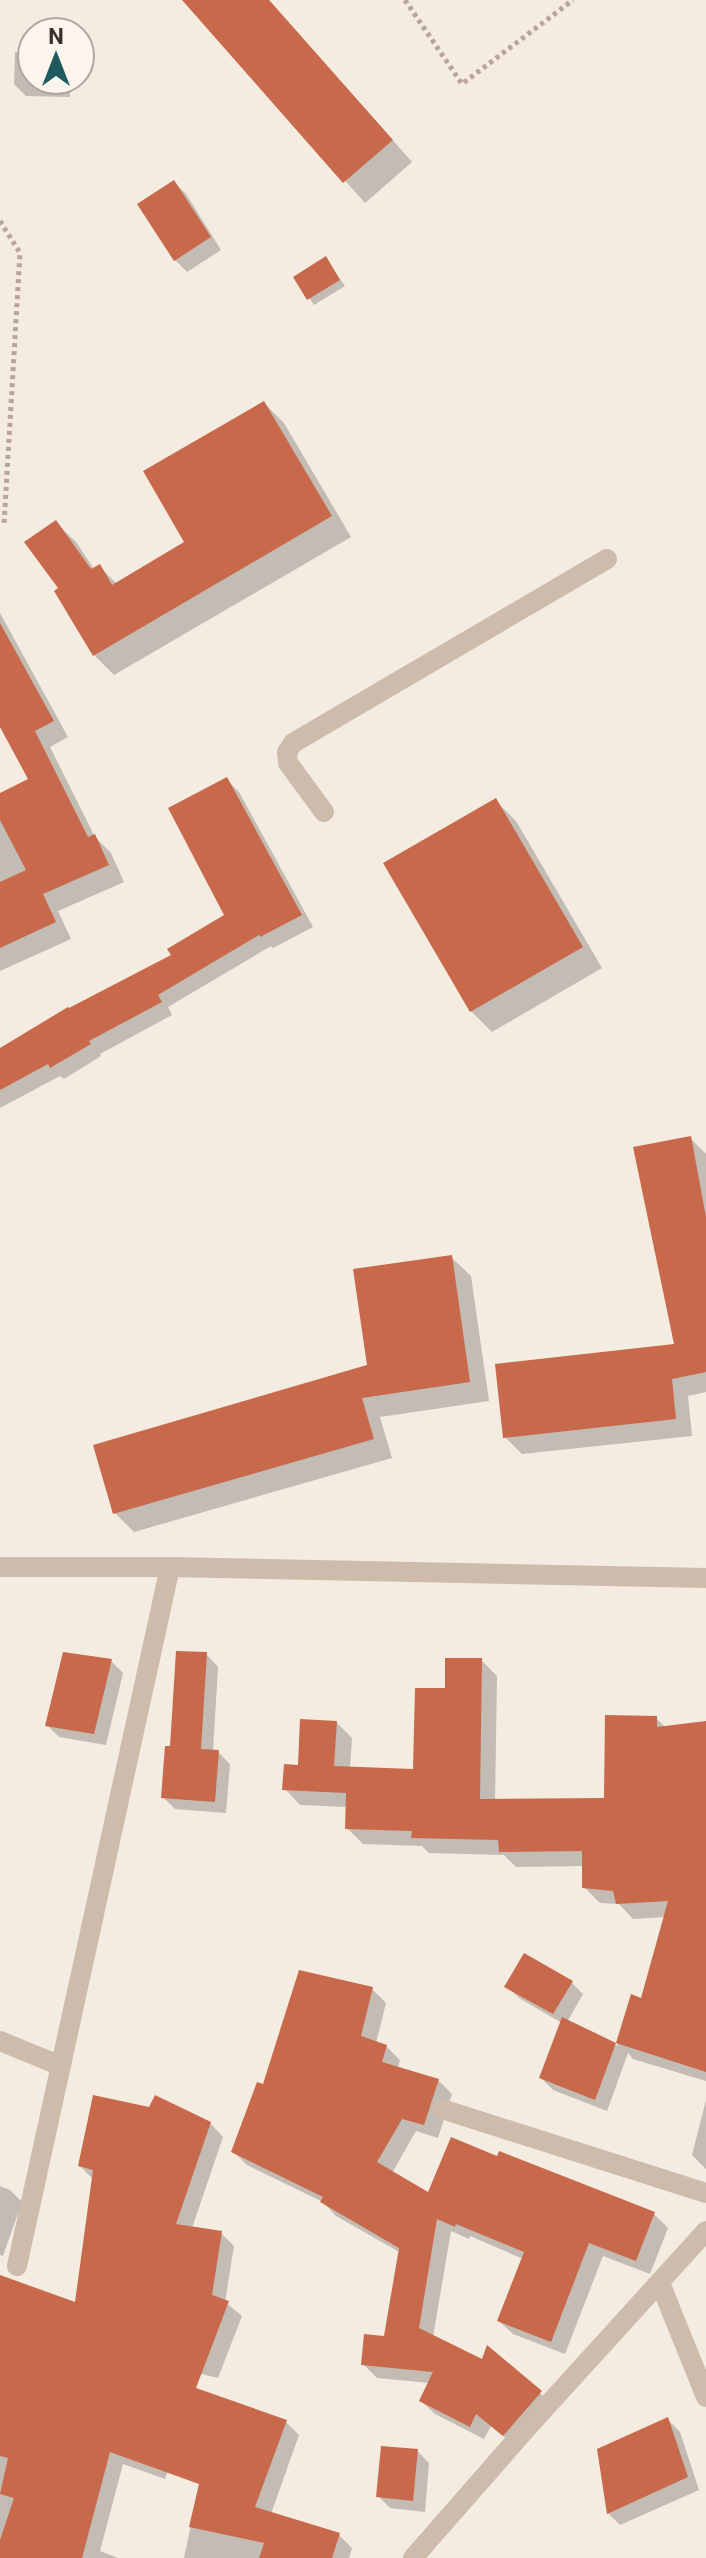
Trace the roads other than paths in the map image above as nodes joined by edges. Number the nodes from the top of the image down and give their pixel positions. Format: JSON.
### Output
{"nodes":[{"id":1,"x":607,"y":559,"type":"dead end"},
{"id":2,"x":324,"y":812,"type":"dead end"},
{"id":3,"x":0,"y":1567,"type":"edge"},
{"id":4,"x":170,"y":1567,"type":"junction"},
{"id":5,"x":706,"y":1578,"type":"edge"},
{"id":6,"x":0,"y":2041,"type":"edge"},
{"id":7,"x":61,"y":2066,"type":"junction"},
{"id":8,"x":442,"y":2109,"type":"dead end"},
{"id":9,"x":706,"y":2193,"type":"edge"},
{"id":10,"x":706,"y":2231,"type":"edge"},
{"id":11,"x":17,"y":2266,"type":"dead end"},
{"id":12,"x":660,"y":2283,"type":"junction"},
{"id":13,"x":706,"y":2397,"type":"edge"},
{"id":14,"x":413,"y":2558,"type":"edge"}],
"edges":[{"from":1,"to":2,"type":"street"},
{"from":3,"to":4,"type":"street"},
{"from":4,"to":5,"type":"street"},
{"from":4,"to":7,"type":"street"},
{"from":6,"to":7,"type":"street"},
{"from":7,"to":11,"type":"street"},
{"from":8,"to":9,"type":"street"},
{"from":10,"to":12,"type":"street"},
{"from":12,"to":13,"type":"street"},
{"from":12,"to":14,"type":"street"}]}
